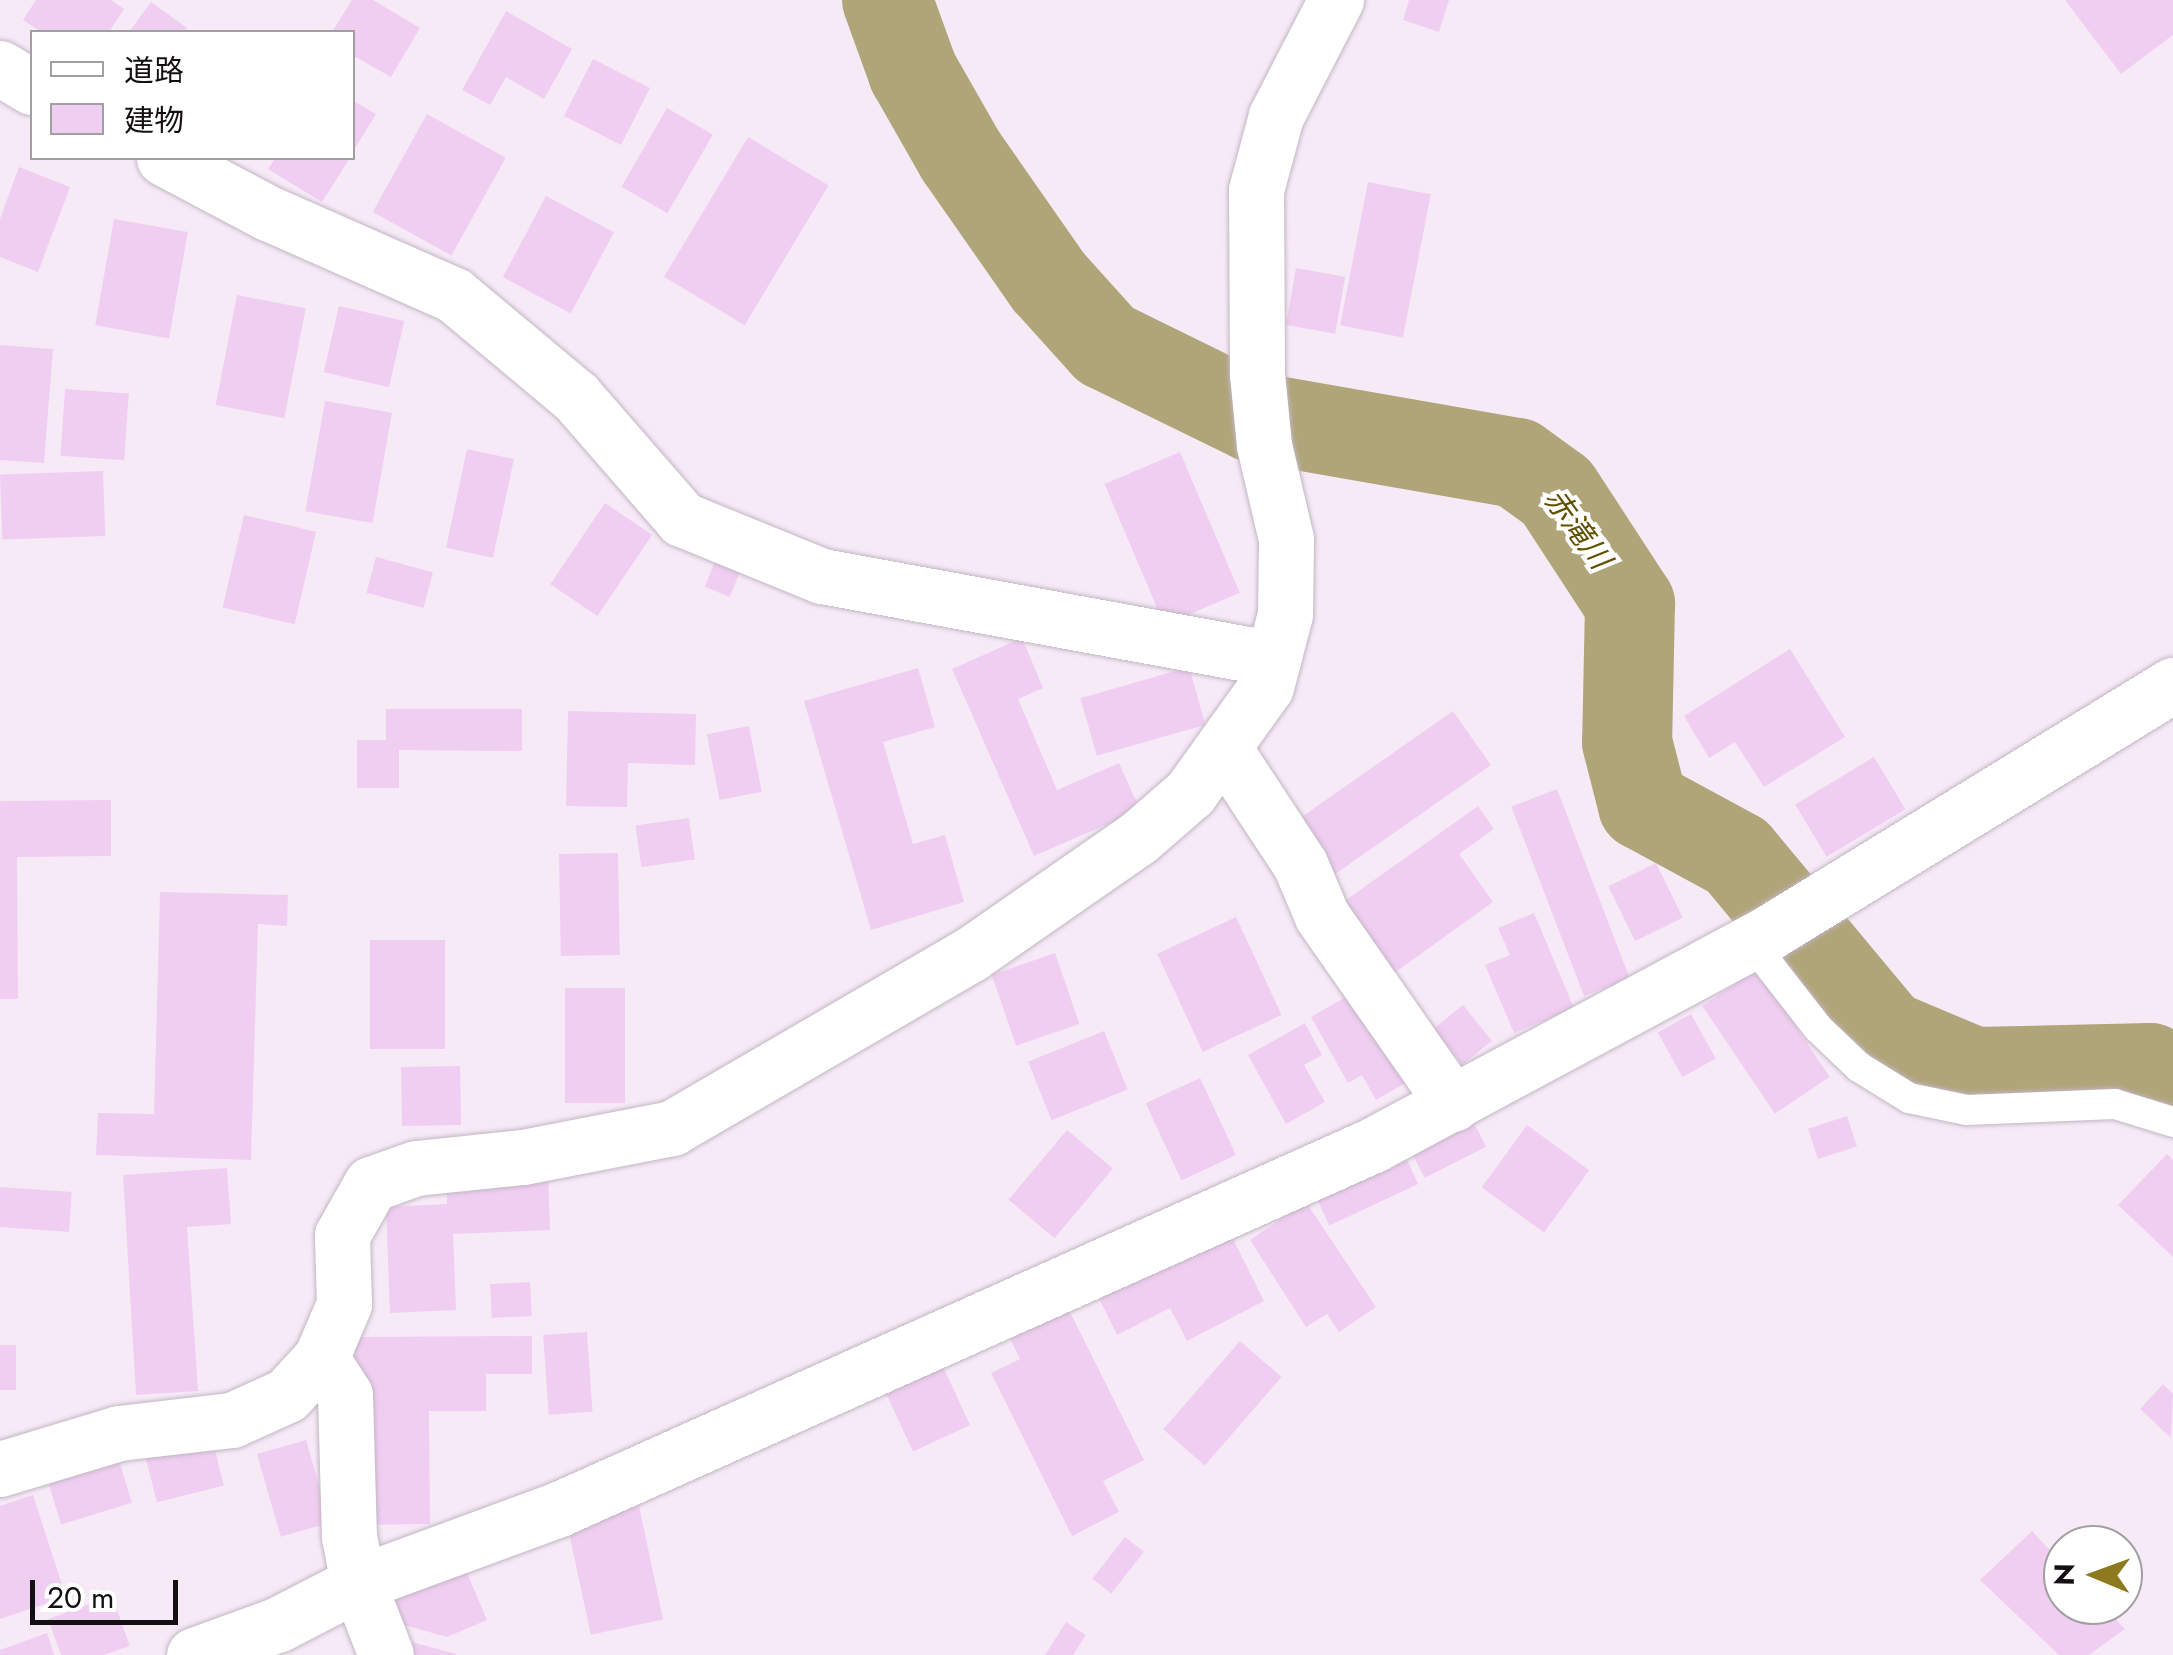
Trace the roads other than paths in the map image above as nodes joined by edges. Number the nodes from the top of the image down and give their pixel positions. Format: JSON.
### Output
{"nodes":[{"id":1,"x":1336,"y":0,"type":"edge"},
{"id":2,"x":0,"y":68,"type":"edge"},
{"id":3,"x":30,"y":85,"type":"edge"},
{"id":4,"x":168,"y":160,"type":"edge"},
{"id":5,"x":1273,"y":659,"type":"junction"},
{"id":6,"x":2173,"y":685,"type":"edge"},
{"id":7,"x":1223,"y":747,"type":"junction"},
{"id":8,"x":1760,"y":938,"type":"junction"},
{"id":9,"x":1453,"y":1104,"type":"junction"},
{"id":10,"x":2173,"y":1122,"type":"edge"},
{"id":11,"x":321,"y":1358,"type":"junction"},
{"id":12,"x":0,"y":1469,"type":"edge"},
{"id":13,"x":358,"y":1582,"type":"junction"},
{"id":14,"x":194,"y":1655,"type":"edge"},
{"id":15,"x":386,"y":1655,"type":"edge"}],
"edges":[{"from":1,"to":5,"type":"street"},
{"from":2,"to":3,"type":"street"},
{"from":4,"to":5,"type":"street"},
{"from":5,"to":7,"type":"street"},
{"from":6,"to":8,"type":"street"},
{"from":7,"to":9,"type":"street"},
{"from":7,"to":11,"type":"street"},
{"from":8,"to":9,"type":"street"},
{"from":8,"to":10,"type":"lane"},
{"from":9,"to":13,"type":"street"},
{"from":11,"to":12,"type":"street"},
{"from":11,"to":13,"type":"street"},
{"from":13,"to":14,"type":"street"},
{"from":13,"to":15,"type":"street"}]}
